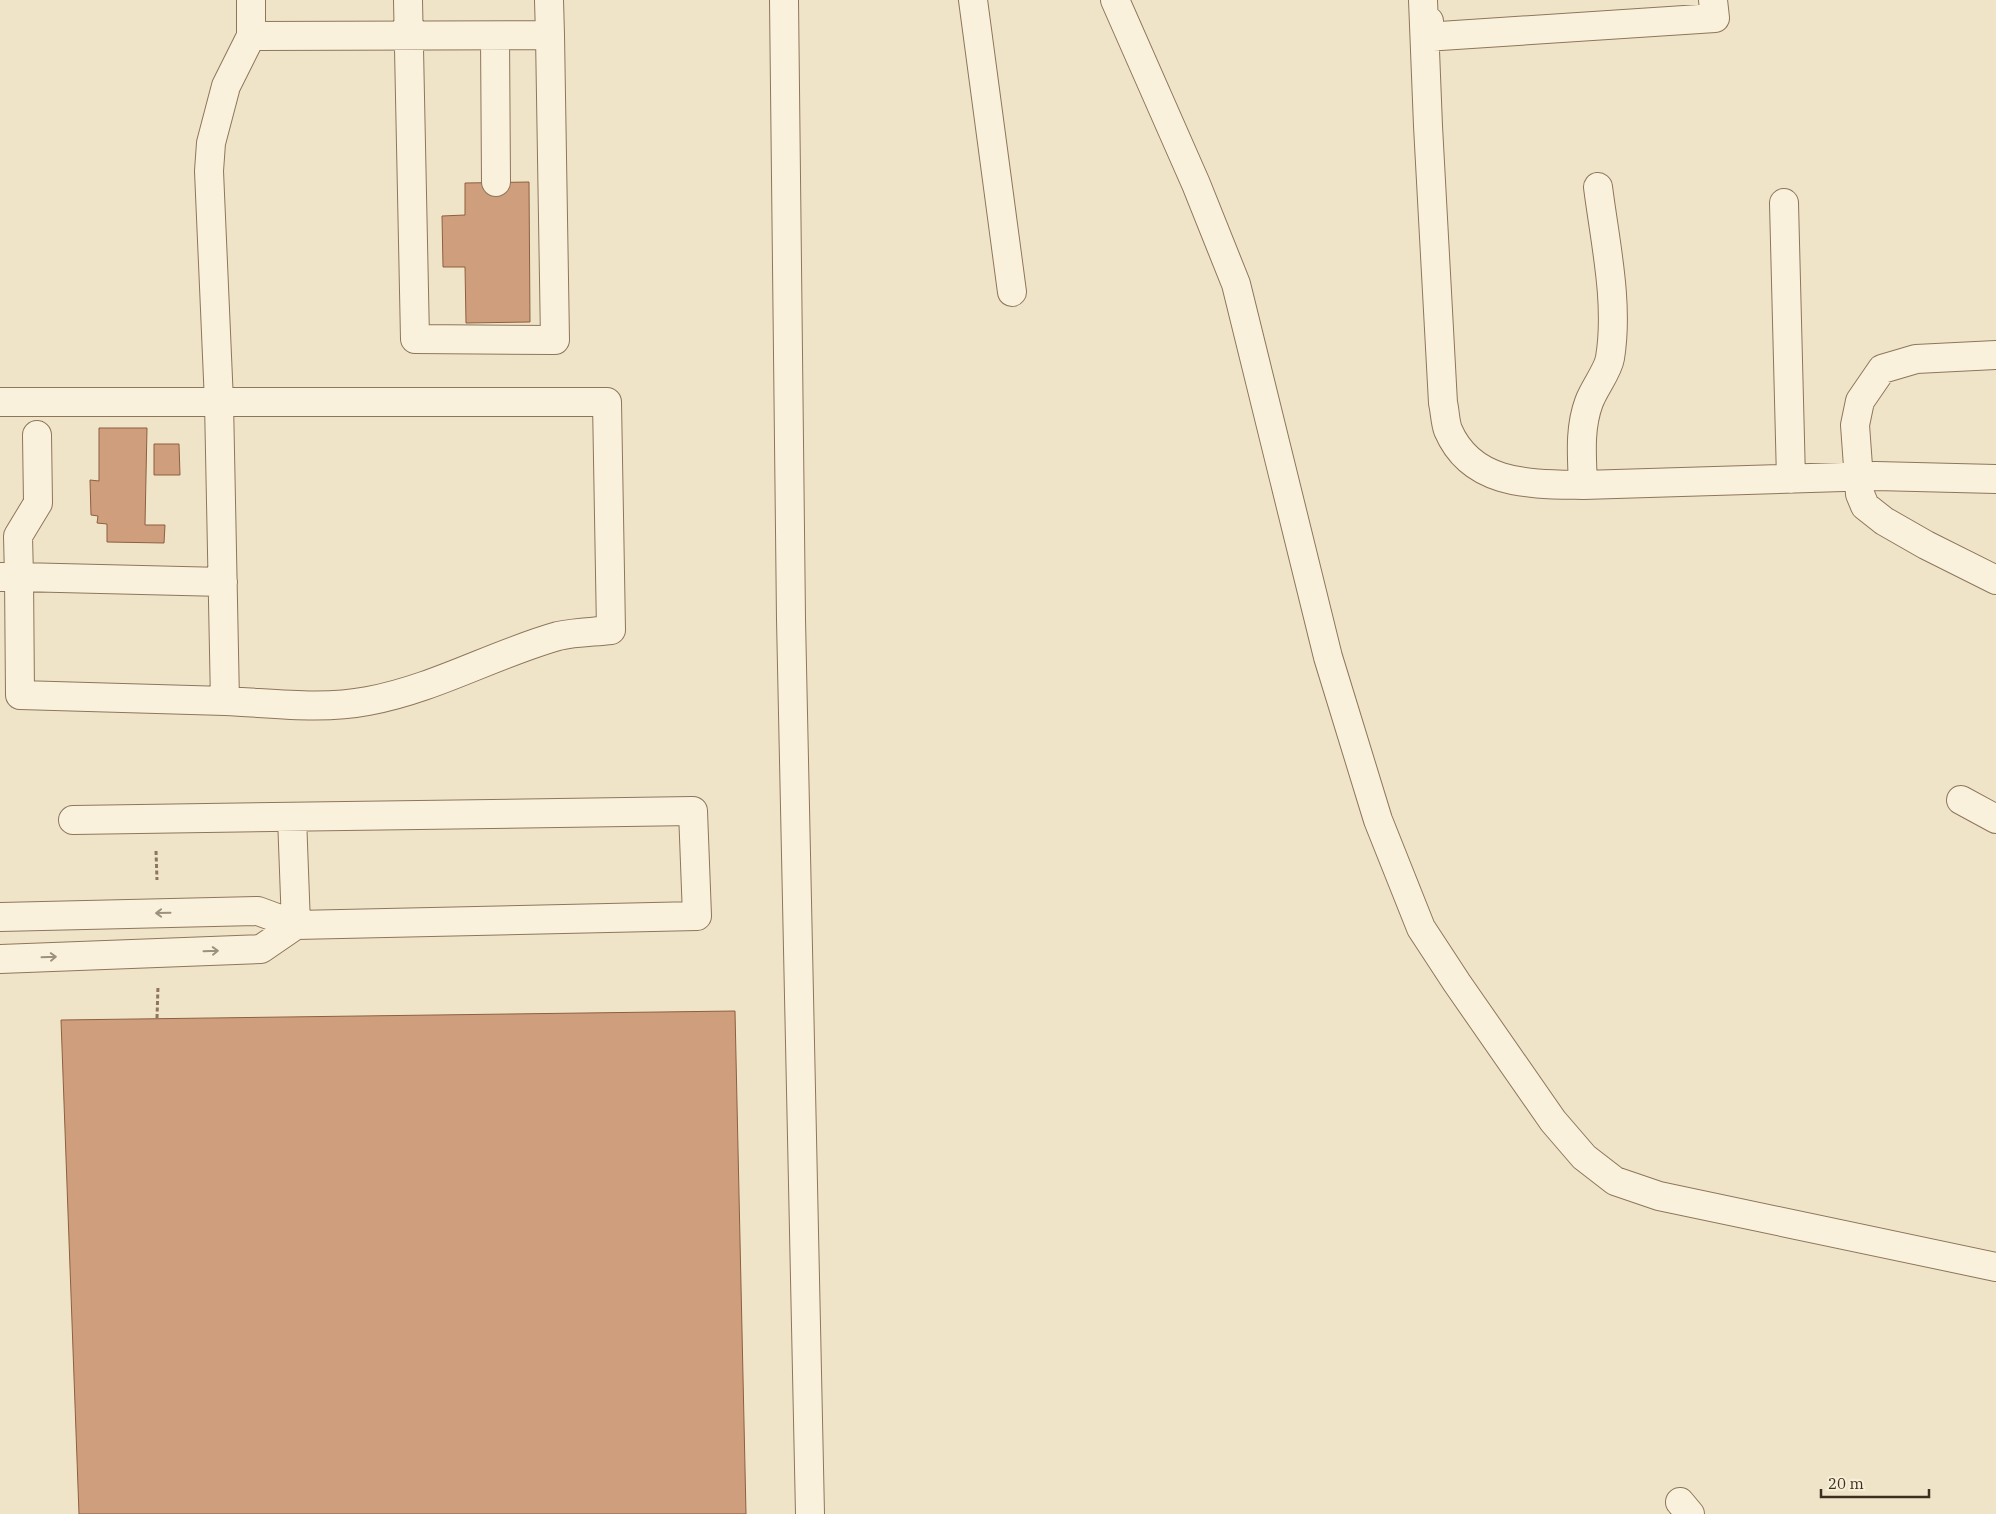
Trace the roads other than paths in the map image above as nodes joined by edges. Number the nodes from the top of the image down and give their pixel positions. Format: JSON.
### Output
{"nodes":[{"id":1,"x":251,"y":0,"type":"edge"},
{"id":2,"x":408,"y":0,"type":"edge"},
{"id":3,"x":549,"y":0,"type":"edge"},
{"id":4,"x":784,"y":0,"type":"edge"},
{"id":5,"x":973,"y":0,"type":"edge"},
{"id":6,"x":1114,"y":0,"type":"edge"},
{"id":7,"x":1423,"y":0,"type":"edge"},
{"id":8,"x":1434,"y":0,"type":"edge"},
{"id":9,"x":1714,"y":0,"type":"edge"},
{"id":10,"x":550,"y":35,"type":"junction"},
{"id":11,"x":251,"y":36,"type":"junction"},
{"id":12,"x":408,"y":36,"type":"junction"},
{"id":13,"x":495,"y":36,"type":"junction"},
{"id":14,"x":1425,"y":37,"type":"junction"},
{"id":15,"x":496,"y":182,"type":"dead end"},
{"id":16,"x":1598,"y":187,"type":"dead end"},
{"id":17,"x":1784,"y":202,"type":"dead end"},
{"id":18,"x":1012,"y":292,"type":"dead end"},
{"id":19,"x":1996,"y":355,"type":"edge"},
{"id":20,"x":0,"y":402,"type":"edge"},
{"id":21,"x":219,"y":402,"type":"junction"},
{"id":22,"x":37,"y":435,"type":"dead end"},
{"id":23,"x":1859,"y":476,"type":"junction"},
{"id":24,"x":1791,"y":478,"type":"junction"},
{"id":25,"x":1996,"y":479,"type":"edge"},
{"id":26,"x":1583,"y":485,"type":"junction"},
{"id":27,"x":10,"y":577,"type":"edge"},
{"id":28,"x":1996,"y":580,"type":"edge"},
{"id":29,"x":223,"y":582,"type":"junction"},
{"id":30,"x":225,"y":701,"type":"junction"},
{"id":31,"x":1961,"y":800,"type":"dead end"},
{"id":32,"x":292,"y":817,"type":"junction"},
{"id":33,"x":1996,"y":819,"type":"edge"},
{"id":34,"x":73,"y":820,"type":"dead end"},
{"id":35,"x":0,"y":917,"type":"edge"},
{"id":36,"x":296,"y":925,"type":"junction"},
{"id":37,"x":0,"y":959,"type":"edge"},
{"id":38,"x":1996,"y":1267,"type":"edge"},
{"id":39,"x":810,"y":1514,"type":"edge"}],
"edges":[{"from":1,"to":11,"type":"lane"},
{"from":2,"to":12,"type":"lane"},
{"from":3,"to":10,"type":"lane"},
{"from":4,"to":39,"type":"lane"},
{"from":5,"to":18,"type":"lane"},
{"from":6,"to":38,"type":"lane"},
{"from":7,"to":14,"type":"lane"},
{"from":8,"to":14,"type":"lane"},
{"from":9,"to":14,"type":"lane"},
{"from":10,"to":12,"type":"lane"},
{"from":10,"to":13,"type":"lane"},
{"from":11,"to":12,"type":"lane"},
{"from":11,"to":21,"type":"lane"},
{"from":12,"to":13,"type":"lane"},
{"from":13,"to":15,"type":"lane"},
{"from":14,"to":26,"type":"lane"},
{"from":16,"to":26,"type":"lane"},
{"from":17,"to":24,"type":"lane"},
{"from":19,"to":23,"type":"lane"},
{"from":20,"to":21,"type":"lane"},
{"from":21,"to":29,"type":"lane"},
{"from":21,"to":30,"type":"lane"},
{"from":22,"to":27,"type":"lane"},
{"from":23,"to":24,"type":"lane"},
{"from":23,"to":25,"type":"lane"},
{"from":23,"to":28,"type":"lane"},
{"from":24,"to":26,"type":"lane"},
{"from":27,"to":29,"type":"lane"},
{"from":27,"to":30,"type":"lane"},
{"from":29,"to":30,"type":"lane"},
{"from":31,"to":33,"type":"lane"},
{"from":32,"to":34,"type":"lane"},
{"from":32,"to":36,"type":"lane"},
{"from":32,"to":36,"type":"lane"},
{"from":36,"to":35,"type":"lane","one_way":true},
{"from":37,"to":36,"type":"lane","one_way":true}]}
